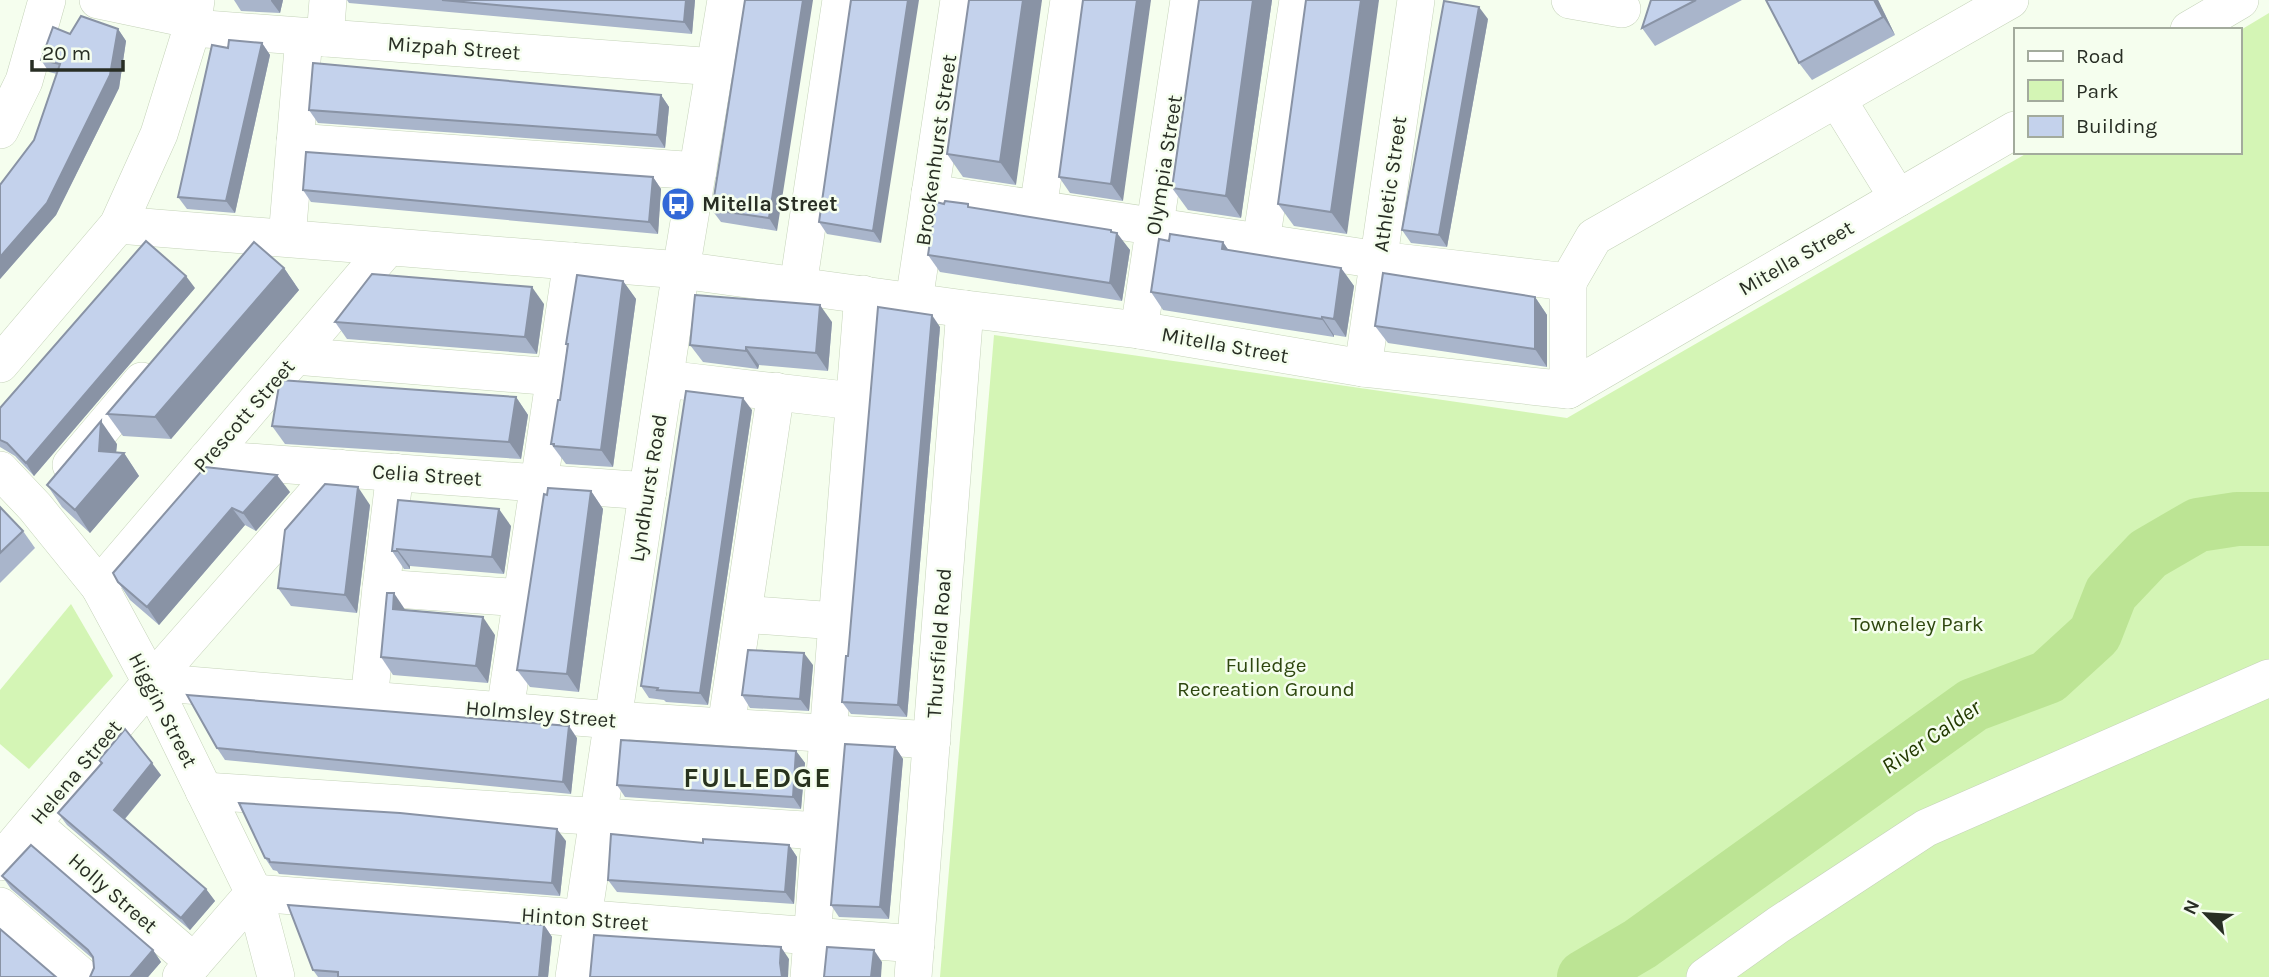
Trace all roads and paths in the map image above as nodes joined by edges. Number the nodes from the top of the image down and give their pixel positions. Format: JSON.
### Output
{"nodes":[{"id":1,"x":47,"y":0,"type":"edge"},
{"id":2,"x":98,"y":0,"type":"edge"},
{"id":3,"x":328,"y":0,"type":"edge"},
{"id":4,"x":726,"y":0,"type":"edge"},
{"id":5,"x":841,"y":0,"type":"edge"},
{"id":6,"x":959,"y":0,"type":"edge"},
{"id":7,"x":1069,"y":0,"type":"edge"},
{"id":8,"x":1189,"y":0,"type":"edge"},
{"id":9,"x":1298,"y":0,"type":"edge"},
{"id":10,"x":1416,"y":0,"type":"edge"},
{"id":11,"x":1570,"y":0,"type":"edge"},
{"id":12,"x":2010,"y":0,"type":"edge"},
{"id":13,"x":2240,"y":0,"type":"edge"},
{"id":14,"x":1622,"y":9,"type":"dead end"},
{"id":15,"x":194,"y":16,"type":"edge"},
{"id":16,"x":2192,"y":28,"type":"edge"},
{"id":17,"x":315,"y":37,"type":"junction"},
{"id":18,"x":716,"y":67,"type":"junction"},
{"id":19,"x":1836,"y":99,"type":"junction"},
{"id":20,"x":0,"y":130,"type":"edge"},
{"id":21,"x":2014,"y":132,"type":"edge"},
{"id":22,"x":295,"y":142,"type":"junction"},
{"id":23,"x":698,"y":171,"type":"junction"},
{"id":24,"x":930,"y":193,"type":"junction"},
{"id":25,"x":1898,"y":198,"type":"junction"},
{"id":26,"x":1038,"y":209,"type":"junction"},
{"id":27,"x":118,"y":225,"type":"junction"},
{"id":28,"x":1155,"y":226,"type":"junction"},
{"id":29,"x":276,"y":238,"type":"junction"},
{"id":30,"x":1261,"y":242,"type":"junction"},
{"id":31,"x":388,"y":247,"type":"junction"},
{"id":32,"x":1379,"y":260,"type":"junction"},
{"id":33,"x":572,"y":261,"type":"junction"},
{"id":34,"x":239,"y":268,"type":"edge"},
{"id":35,"x":681,"y":270,"type":"junction"},
{"id":36,"x":1567,"y":282,"type":"junction"},
{"id":37,"x":798,"y":286,"type":"junction"},
{"id":38,"x":863,"y":294,"type":"junction"},
{"id":39,"x":914,"y":301,"type":"junction"},
{"id":40,"x":965,"y":309,"type":"junction"},
{"id":41,"x":1139,"y":330,"type":"junction"},
{"id":42,"x":295,"y":356,"type":"junction"},
{"id":43,"x":159,"y":362,"type":"edge"},
{"id":44,"x":0,"y":364,"type":"edge"},
{"id":45,"x":1363,"y":368,"type":"junction"},
{"id":46,"x":555,"y":377,"type":"junction"},
{"id":47,"x":664,"y":379,"type":"junction"},
{"id":48,"x":1568,"y":390,"type":"junction"},
{"id":49,"x":776,"y":391,"type":"junction"},
{"id":50,"x":855,"y":401,"type":"junction"},
{"id":51,"x":207,"y":459,"type":"junction"},
{"id":52,"x":339,"y":468,"type":"junction"},
{"id":53,"x":0,"y":470,"type":"edge"},
{"id":54,"x":395,"y":472,"type":"junction"},
{"id":55,"x":540,"y":483,"type":"junction"},
{"id":56,"x":648,"y":491,"type":"junction"},
{"id":57,"x":35,"y":507,"type":"junction"},
{"id":58,"x":99,"y":586,"type":"junction"},
{"id":59,"x":381,"y":588,"type":"junction"},
{"id":60,"x":522,"y":598,"type":"junction"},
{"id":61,"x":743,"y":614,"type":"junction"},
{"id":62,"x":836,"y":621,"type":"junction"},
{"id":63,"x":2269,"y":678,"type":"edge"},
{"id":64,"x":151,"y":682,"type":"junction"},
{"id":65,"x":369,"y":700,"type":"junction"},
{"id":66,"x":505,"y":711,"type":"junction"},
{"id":67,"x":613,"y":720,"type":"junction"},
{"id":68,"x":726,"y":727,"type":"junction"},
{"id":69,"x":827,"y":733,"type":"junction"},
{"id":70,"x":932,"y":740,"type":"junction"},
{"id":71,"x":204,"y":792,"type":"junction"},
{"id":72,"x":599,"y":817,"type":"junction"},
{"id":73,"x":33,"y":824,"type":"junction"},
{"id":74,"x":820,"y":831,"type":"junction"},
{"id":75,"x":0,"y":862,"type":"edge"},
{"id":76,"x":254,"y":893,"type":"junction"},
{"id":77,"x":0,"y":906,"type":"edge"},
{"id":78,"x":583,"y":919,"type":"junction"},
{"id":79,"x":812,"y":936,"type":"junction"},
{"id":80,"x":914,"y":960,"type":"edge"},
{"id":81,"x":187,"y":970,"type":"edge"},
{"id":82,"x":82,"y":977,"type":"edge"},
{"id":83,"x":276,"y":977,"type":"edge"},
{"id":84,"x":574,"y":977,"type":"edge"},
{"id":85,"x":809,"y":977,"type":"edge"},
{"id":86,"x":1705,"y":977,"type":"edge"}],
"edges":[{"from":1,"to":20,"type":"street"},
{"from":2,"to":15,"type":"street","name":"Mizpah Street"},
{"from":3,"to":17,"type":"street"},
{"from":4,"to":18,"type":"street","name":"Lyndhurst Road"},
{"from":5,"to":37,"type":"street"},
{"from":6,"to":24,"type":"street","name":"Brockenhurst Street"},
{"from":7,"to":26,"type":"street"},
{"from":8,"to":28,"type":"street","name":"Olympia Street"},
{"from":9,"to":30,"type":"street"},
{"from":10,"to":32,"type":"street","name":"Athletic Street"},
{"from":11,"to":14,"type":"street"},
{"from":12,"to":19,"type":"street"},
{"from":13,"to":16,"type":"street"},
{"from":15,"to":17,"type":"street","name":"Mizpah Street"},
{"from":15,"to":27,"type":"street"},
{"from":17,"to":18,"type":"street","name":"Mizpah Street"},
{"from":17,"to":22,"type":"street"},
{"from":18,"to":23,"type":"street","name":"Lyndhurst Road"},
{"from":19,"to":25,"type":"street"},
{"from":19,"to":36,"type":"street"},
{"from":21,"to":25,"type":"street","name":"Mitella Street"},
{"from":22,"to":23,"type":"street"},
{"from":22,"to":29,"type":"street"},
{"from":23,"to":35,"type":"street","name":"Lyndhurst Road"},
{"from":24,"to":26,"type":"street"},
{"from":24,"to":39,"type":"street","name":"Brockenhurst Street"},
{"from":25,"to":48,"type":"street","name":"Mitella Street"},
{"from":26,"to":28,"type":"street"},
{"from":27,"to":29,"type":"street","name":"Mitella Street"},
{"from":27,"to":44,"type":"street"},
{"from":28,"to":30,"type":"street"},
{"from":28,"to":41,"type":"street","name":"Olympia Street"},
{"from":29,"to":31,"type":"street","name":"Mitella Street"},
{"from":29,"to":34,"type":"street"},
{"from":30,"to":32,"type":"street"},
{"from":31,"to":33,"type":"street","name":"Mitella Street"},
{"from":31,"to":42,"type":"street","name":"Prescott Street"},
{"from":32,"to":36,"type":"street"},
{"from":32,"to":45,"type":"street","name":"Athletic Street"},
{"from":33,"to":35,"type":"street","name":"Mitella Street"},
{"from":33,"to":46,"type":"street"},
{"from":35,"to":37,"type":"street","name":"Mitella Street"},
{"from":35,"to":47,"type":"street","name":"Lyndhurst Road"},
{"from":36,"to":48,"type":"street"},
{"from":37,"to":38,"type":"street","name":"Mitella Street"},
{"from":38,"to":39,"type":"street","name":"Mitella Street"},
{"from":38,"to":50,"type":"street"},
{"from":39,"to":40,"type":"street","name":"Mitella Street"},
{"from":40,"to":41,"type":"street","name":"Mitella Street"},
{"from":40,"to":70,"type":"street","name":"Thursfield Road"},
{"from":41,"to":45,"type":"street","name":"Mitella Street"},
{"from":42,"to":46,"type":"street"},
{"from":42,"to":51,"type":"street","name":"Prescott Street"},
{"from":43,"to":57,"type":"street"},
{"from":45,"to":48,"type":"street","name":"Mitella Street"},
{"from":46,"to":55,"type":"street"},
{"from":47,"to":49,"type":"street"},
{"from":47,"to":56,"type":"street","name":"Lyndhurst Road"},
{"from":49,"to":50,"type":"street"},
{"from":49,"to":61,"type":"street"},
{"from":50,"to":62,"type":"street"},
{"from":51,"to":52,"type":"street","name":"Celia Street"},
{"from":51,"to":58,"type":"street","name":"Prescott Street"},
{"from":52,"to":54,"type":"street","name":"Celia Street"},
{"from":52,"to":64,"type":"street","name":"Helena Street"},
{"from":53,"to":57,"type":"street","name":"Higgin Street"},
{"from":54,"to":55,"type":"street","name":"Celia Street"},
{"from":54,"to":59,"type":"street"},
{"from":55,"to":56,"type":"street","name":"Celia Street"},
{"from":55,"to":60,"type":"street"},
{"from":56,"to":67,"type":"street","name":"Lyndhurst Road"},
{"from":57,"to":58,"type":"street","name":"Higgin Street"},
{"from":58,"to":64,"type":"street","name":"Higgin Street"},
{"from":59,"to":60,"type":"street"},
{"from":59,"to":65,"type":"street"},
{"from":60,"to":66,"type":"street"},
{"from":61,"to":62,"type":"street"},
{"from":61,"to":68,"type":"street"},
{"from":62,"to":69,"type":"street"},
{"from":63,"to":86,"type":"street"},
{"from":64,"to":65,"type":"street","name":"Holmsley Street"},
{"from":64,"to":71,"type":"street","name":"Higgin Street"},
{"from":64,"to":73,"type":"street","name":"Helena Street"},
{"from":65,"to":66,"type":"street","name":"Holmsley Street"},
{"from":66,"to":67,"type":"street","name":"Holmsley Street"},
{"from":67,"to":68,"type":"street","name":"Holmsley Street"},
{"from":67,"to":72,"type":"street","name":"Lyndhurst Road"},
{"from":68,"to":69,"type":"street","name":"Holmsley Street"},
{"from":69,"to":70,"type":"street","name":"Holmsley Street"},
{"from":69,"to":74,"type":"street"},
{"from":70,"to":80,"type":"street","name":"Thursfield Road"},
{"from":71,"to":72,"type":"street"},
{"from":71,"to":76,"type":"street","name":"Higgin Street"},
{"from":72,"to":74,"type":"street"},
{"from":72,"to":78,"type":"street","name":"Lyndhurst Road"},
{"from":73,"to":75,"type":"street","name":"Helena Street"},
{"from":73,"to":81,"type":"street","name":"Holly Street"},
{"from":74,"to":79,"type":"street"},
{"from":76,"to":78,"type":"street","name":"Hinton Street"},
{"from":76,"to":81,"type":"street"},
{"from":76,"to":83,"type":"street","name":"Higgin Street"},
{"from":77,"to":82,"type":"street"},
{"from":78,"to":79,"type":"street","name":"Hinton Street"},
{"from":78,"to":84,"type":"street","name":"Lyndhurst Road"},
{"from":79,"to":80,"type":"street","name":"Hinton Street"},
{"from":79,"to":85,"type":"street"}]}
